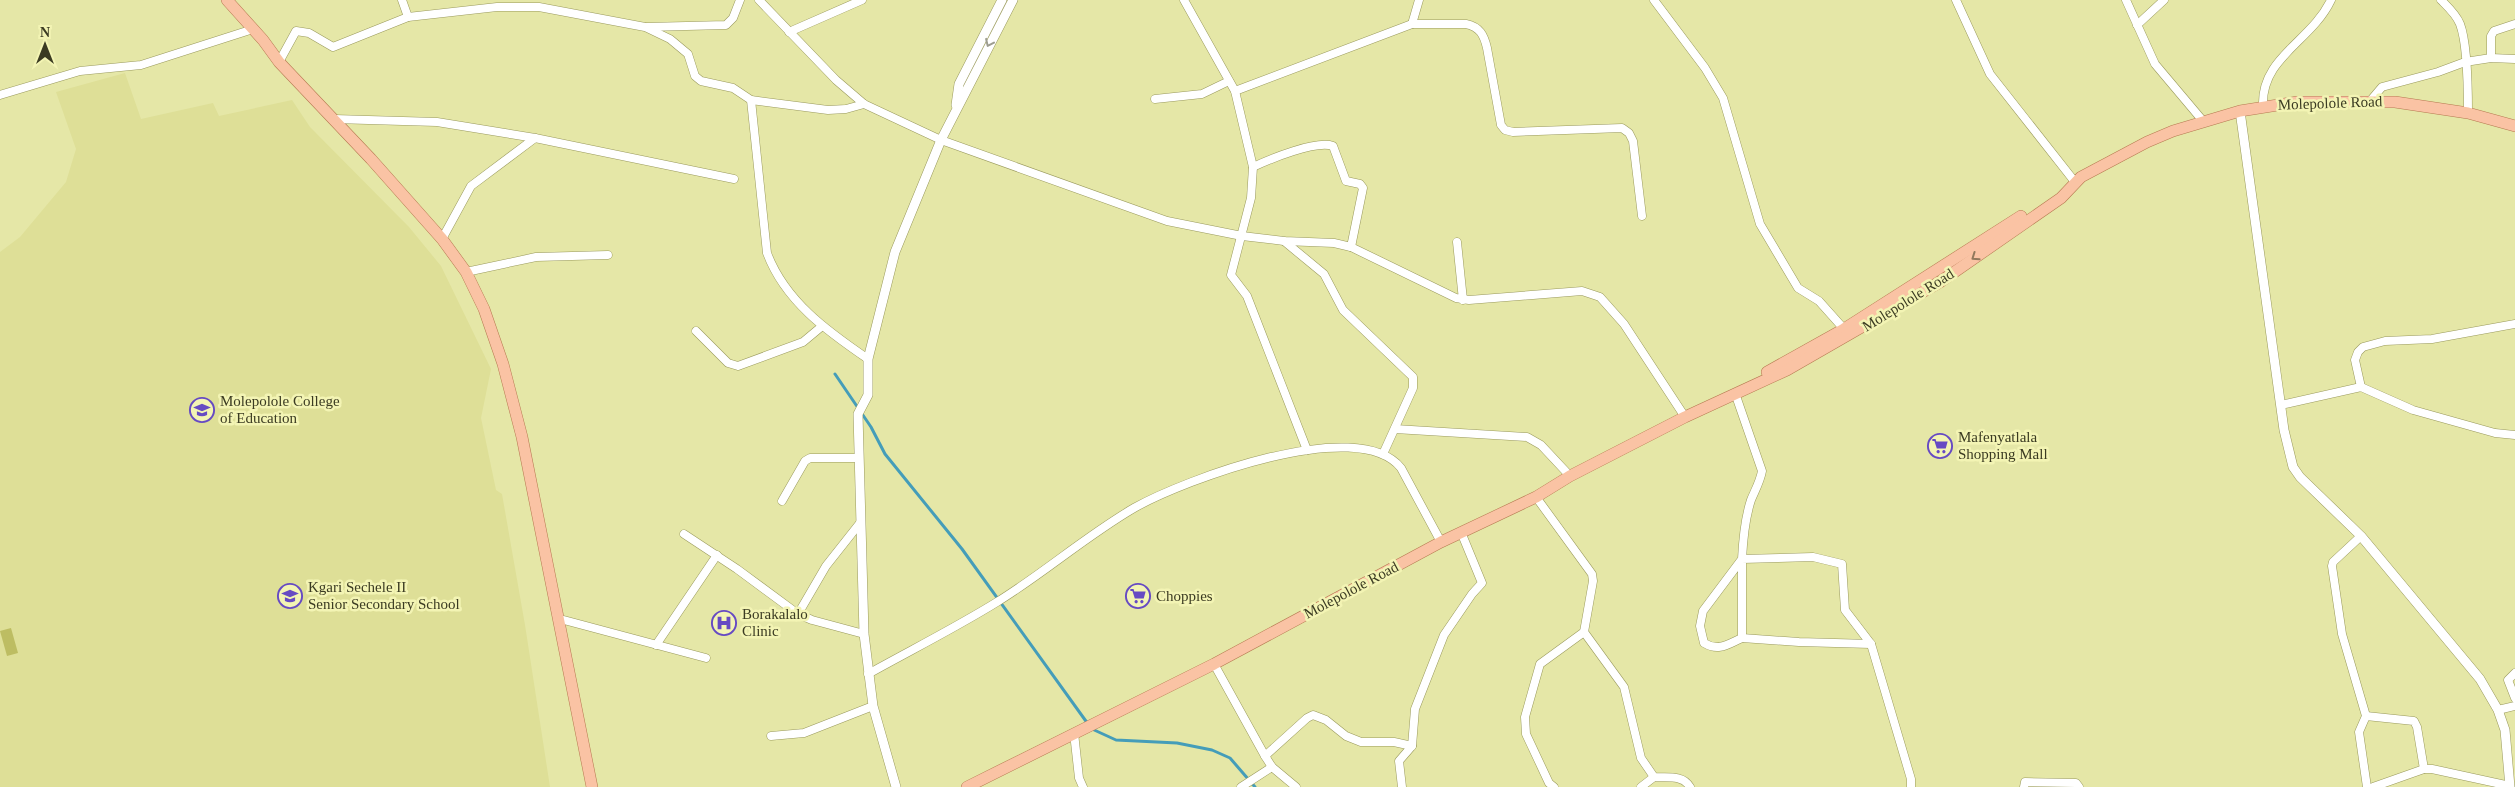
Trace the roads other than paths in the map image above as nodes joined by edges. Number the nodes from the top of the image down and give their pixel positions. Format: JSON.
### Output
{"nodes":[{"id":1,"x":217,"y":0,"type":"edge"},
{"id":2,"x":227,"y":0,"type":"edge"},
{"id":3,"x":402,"y":0,"type":"edge"},
{"id":4,"x":740,"y":0,"type":"edge"},
{"id":5,"x":760,"y":0,"type":"edge"},
{"id":6,"x":862,"y":0,"type":"edge"},
{"id":7,"x":1002,"y":0,"type":"edge"},
{"id":8,"x":1012,"y":0,"type":"edge"},
{"id":9,"x":1184,"y":0,"type":"edge"},
{"id":10,"x":1419,"y":0,"type":"edge"},
{"id":11,"x":1654,"y":0,"type":"edge"},
{"id":12,"x":1956,"y":0,"type":"edge"},
{"id":13,"x":2126,"y":0,"type":"edge"},
{"id":14,"x":2164,"y":0,"type":"edge"},
{"id":15,"x":2331,"y":0,"type":"edge"},
{"id":16,"x":2441,"y":0,"type":"edge"},
{"id":17,"x":539,"y":4,"type":"edge"},
{"id":18,"x":408,"y":17,"type":"junction"},
{"id":19,"x":1412,"y":24,"type":"junction"},
{"id":20,"x":2515,"y":24,"type":"edge"},
{"id":21,"x":2137,"y":25,"type":"junction"},
{"id":22,"x":645,"y":27,"type":"junction"},
{"id":23,"x":247,"y":31,"type":"junction"},
{"id":24,"x":789,"y":32,"type":"junction"},
{"id":25,"x":275,"y":58,"type":"junction"},
{"id":26,"x":2491,"y":58,"type":"junction"},
{"id":27,"x":2515,"y":59,"type":"edge"},
{"id":28,"x":2465,"y":62,"type":"junction"},
{"id":29,"x":1229,"y":81,"type":"junction"},
{"id":30,"x":1235,"y":91,"type":"junction"},
{"id":31,"x":0,"y":95,"type":"edge"},
{"id":32,"x":1155,"y":99,"type":"dead end"},
{"id":33,"x":751,"y":100,"type":"junction"},
{"id":34,"x":2371,"y":100,"type":"junction"},
{"id":35,"x":864,"y":104,"type":"junction"},
{"id":36,"x":2263,"y":106,"type":"junction"},
{"id":37,"x":2240,"y":111,"type":"junction"},
{"id":38,"x":955,"y":112,"type":"junction"},
{"id":39,"x":2468,"y":113,"type":"junction"},
{"id":40,"x":334,"y":119,"type":"junction"},
{"id":41,"x":2203,"y":121,"type":"junction"},
{"id":42,"x":2515,"y":126,"type":"edge"},
{"id":43,"x":535,"y":138,"type":"junction"},
{"id":44,"x":941,"y":140,"type":"junction"},
{"id":45,"x":1253,"y":166,"type":"junction"},
{"id":46,"x":734,"y":179,"type":"dead end"},
{"id":47,"x":2072,"y":184,"type":"junction"},
{"id":48,"x":1642,"y":216,"type":"dead end"},
{"id":49,"x":1242,"y":236,"type":"junction"},
{"id":50,"x":442,"y":239,"type":"junction"},
{"id":51,"x":1284,"y":241,"type":"junction"},
{"id":52,"x":1457,"y":242,"type":"dead end"},
{"id":53,"x":1350,"y":247,"type":"junction"},
{"id":54,"x":608,"y":255,"type":"dead end"},
{"id":55,"x":466,"y":272,"type":"junction"},
{"id":56,"x":1463,"y":300,"type":"junction"},
{"id":57,"x":2515,"y":324,"type":"edge"},
{"id":58,"x":821,"y":327,"type":"junction"},
{"id":59,"x":1844,"y":329,"type":"junction"},
{"id":60,"x":696,"y":331,"type":"dead end"},
{"id":61,"x":868,"y":359,"type":"junction"},
{"id":62,"x":2361,"y":387,"type":"junction"},
{"id":63,"x":1735,"y":393,"type":"junction"},
{"id":64,"x":2281,"y":405,"type":"junction"},
{"id":65,"x":1685,"y":417,"type":"junction"},
{"id":66,"x":1395,"y":429,"type":"junction"},
{"id":67,"x":2515,"y":436,"type":"edge"},
{"id":68,"x":1307,"y":450,"type":"junction"},
{"id":69,"x":1383,"y":454,"type":"junction"},
{"id":70,"x":858,"y":458,"type":"junction"},
{"id":71,"x":1570,"y":476,"type":"junction"},
{"id":72,"x":1536,"y":497,"type":"junction"},
{"id":73,"x":782,"y":501,"type":"dead end"},
{"id":74,"x":860,"y":523,"type":"junction"},
{"id":75,"x":1461,"y":532,"type":"junction"},
{"id":76,"x":684,"y":534,"type":"dead end"},
{"id":77,"x":2360,"y":536,"type":"junction"},
{"id":78,"x":1441,"y":542,"type":"junction"},
{"id":79,"x":717,"y":555,"type":"junction"},
{"id":80,"x":1742,"y":559,"type":"junction"},
{"id":81,"x":798,"y":614,"type":"junction"},
{"id":82,"x":560,"y":619,"type":"junction"},
{"id":83,"x":1584,"y":632,"type":"junction"},
{"id":84,"x":864,"y":634,"type":"junction"},
{"id":85,"x":1742,"y":638,"type":"junction"},
{"id":86,"x":1871,"y":644,"type":"junction"},
{"id":87,"x":656,"y":645,"type":"junction"},
{"id":88,"x":706,"y":658,"type":"dead end"},
{"id":89,"x":1214,"y":664,"type":"junction"},
{"id":90,"x":2515,"y":673,"type":"edge"},
{"id":91,"x":868,"y":674,"type":"junction"},
{"id":92,"x":2515,"y":698,"type":"edge"},
{"id":93,"x":872,"y":706,"type":"junction"},
{"id":94,"x":2515,"y":706,"type":"edge"},
{"id":95,"x":2498,"y":710,"type":"junction"},
{"id":96,"x":2366,"y":716,"type":"junction"},
{"id":97,"x":1074,"y":733,"type":"junction"},
{"id":98,"x":771,"y":736,"type":"dead end"},
{"id":99,"x":1412,"y":746,"type":"junction"},
{"id":100,"x":1264,"y":756,"type":"junction"},
{"id":101,"x":1272,"y":767,"type":"junction"},
{"id":102,"x":2424,"y":769,"type":"junction"},
{"id":103,"x":1654,"y":777,"type":"junction"},
{"id":104,"x":2510,"y":786,"type":"edge"},
{"id":105,"x":592,"y":787,"type":"edge"},
{"id":106,"x":896,"y":787,"type":"edge"},
{"id":107,"x":967,"y":787,"type":"edge"},
{"id":108,"x":1083,"y":787,"type":"edge"},
{"id":109,"x":1241,"y":787,"type":"edge"},
{"id":110,"x":1296,"y":787,"type":"edge"},
{"id":111,"x":1402,"y":787,"type":"edge"},
{"id":112,"x":1554,"y":787,"type":"edge"},
{"id":113,"x":1641,"y":787,"type":"edge"},
{"id":114,"x":1690,"y":787,"type":"edge"},
{"id":115,"x":1910,"y":787,"type":"edge"},
{"id":116,"x":2024,"y":787,"type":"edge"},
{"id":117,"x":2079,"y":787,"type":"edge"},
{"id":118,"x":2367,"y":787,"type":"edge"},
{"id":119,"x":2373,"y":787,"type":"edge"}],
"edges":[{"from":1,"to":23,"type":"main road"},
{"from":2,"to":25,"type":"main road"},
{"from":3,"to":18,"type":"street"},
{"from":4,"to":22,"type":"street"},
{"from":5,"to":24,"type":"street"},
{"from":6,"to":24,"type":"street"},
{"from":7,"to":38,"type":"street"},
{"from":8,"to":38,"type":"street","one_way":true},
{"from":9,"to":29,"type":"street"},
{"from":10,"to":19,"type":"street"},
{"from":11,"to":59,"type":"street"},
{"from":12,"to":47,"type":"street"},
{"from":13,"to":21,"type":"street"},
{"from":14,"to":21,"type":"street"},
{"from":15,"to":36,"type":"street"},
{"from":16,"to":28,"type":"street"},
{"from":17,"to":18,"type":"street"},
{"from":17,"to":22,"type":"street"},
{"from":18,"to":25,"type":"street"},
{"from":19,"to":30,"type":"street"},
{"from":19,"to":48,"type":"street"},
{"from":20,"to":26,"type":"street"},
{"from":21,"to":41,"type":"street"},
{"from":22,"to":33,"type":"street"},
{"from":23,"to":25,"type":"main road"},
{"from":23,"to":31,"type":"street"},
{"from":24,"to":35,"type":"street"},
{"from":25,"to":40,"type":"main road"},
{"from":26,"to":27,"type":"street"},
{"from":26,"to":28,"type":"street"},
{"from":28,"to":34,"type":"street"},
{"from":28,"to":39,"type":"street"},
{"from":29,"to":30,"type":"street"},
{"from":29,"to":32,"type":"street"},
{"from":30,"to":45,"type":"street"},
{"from":33,"to":35,"type":"street"},
{"from":33,"to":58,"type":"street"},
{"from":34,"to":36,"type":"main road","name":"Molepolole Road"},
{"from":34,"to":39,"type":"main road","name":"Molepolole Road"},
{"from":35,"to":44,"type":"street"},
{"from":36,"to":37,"type":"main road","name":"Molepolole Road"},
{"from":37,"to":41,"type":"main road","name":"Molepolole Road"},
{"from":37,"to":64,"type":"street"},
{"from":38,"to":44,"type":"street"},
{"from":39,"to":42,"type":"main road","name":"Molepolole Road"},
{"from":40,"to":43,"type":"street"},
{"from":40,"to":50,"type":"main road"},
{"from":41,"to":47,"type":"main road","name":"Molepolole Road"},
{"from":43,"to":46,"type":"street"},
{"from":43,"to":50,"type":"street"},
{"from":44,"to":49,"type":"street"},
{"from":44,"to":61,"type":"street"},
{"from":45,"to":49,"type":"street"},
{"from":45,"to":53,"type":"street"},
{"from":47,"to":59,"type":"main road","name":"Molepolole Road"},
{"from":47,"to":63,"type":"main road","name":"Molepolole Road","one_way":true},
{"from":49,"to":51,"type":"street"},
{"from":49,"to":68,"type":"street"},
{"from":50,"to":55,"type":"main road"},
{"from":51,"to":53,"type":"street"},
{"from":51,"to":66,"type":"street"},
{"from":52,"to":56,"type":"street"},
{"from":53,"to":56,"type":"street"},
{"from":54,"to":55,"type":"street"},
{"from":55,"to":82,"type":"main road"},
{"from":56,"to":65,"type":"street"},
{"from":57,"to":62,"type":"street"},
{"from":58,"to":60,"type":"street"},
{"from":58,"to":61,"type":"street"},
{"from":59,"to":63,"type":"main road","name":"Molepolole Road"},
{"from":61,"to":70,"type":"street"},
{"from":62,"to":64,"type":"street"},
{"from":62,"to":67,"type":"street"},
{"from":63,"to":65,"type":"main road","name":"Molepolole Road"},
{"from":63,"to":80,"type":"street"},
{"from":64,"to":77,"type":"street"},
{"from":65,"to":71,"type":"main road","name":"Molepolole Road"},
{"from":66,"to":69,"type":"street"},
{"from":66,"to":71,"type":"street"},
{"from":68,"to":69,"type":"street"},
{"from":68,"to":91,"type":"street"},
{"from":69,"to":78,"type":"street"},
{"from":70,"to":73,"type":"street"},
{"from":70,"to":74,"type":"street"},
{"from":71,"to":72,"type":"main road","name":"Molepolole Road"},
{"from":72,"to":75,"type":"main road","name":"Molepolole Road"},
{"from":72,"to":83,"type":"street"},
{"from":74,"to":81,"type":"street"},
{"from":74,"to":84,"type":"street"},
{"from":75,"to":78,"type":"main road","name":"Molepolole Road"},
{"from":75,"to":99,"type":"street"},
{"from":76,"to":79,"type":"street"},
{"from":77,"to":95,"type":"street"},
{"from":77,"to":96,"type":"street"},
{"from":78,"to":89,"type":"main road","name":"Molepolole Road"},
{"from":79,"to":81,"type":"street"},
{"from":79,"to":87,"type":"street"},
{"from":80,"to":85,"type":"street"},
{"from":80,"to":85,"type":"street"},
{"from":80,"to":86,"type":"street"},
{"from":81,"to":84,"type":"street"},
{"from":82,"to":87,"type":"street"},
{"from":82,"to":105,"type":"main road"},
{"from":83,"to":103,"type":"street"},
{"from":83,"to":112,"type":"street"},
{"from":84,"to":91,"type":"street"},
{"from":85,"to":86,"type":"street"},
{"from":86,"to":115,"type":"street"},
{"from":87,"to":88,"type":"street"},
{"from":89,"to":97,"type":"main road","name":"Molepolole Road"},
{"from":89,"to":100,"type":"street"},
{"from":90,"to":92,"type":"street"},
{"from":91,"to":93,"type":"street"},
{"from":93,"to":98,"type":"street"},
{"from":93,"to":106,"type":"street"},
{"from":94,"to":95,"type":"street"},
{"from":95,"to":104,"type":"street"},
{"from":96,"to":102,"type":"street"},
{"from":96,"to":118,"type":"street"},
{"from":97,"to":107,"type":"main road","name":"Molepolole Road"},
{"from":97,"to":108,"type":"street"},
{"from":99,"to":100,"type":"street"},
{"from":99,"to":111,"type":"street"},
{"from":100,"to":101,"type":"street"},
{"from":101,"to":109,"type":"street"},
{"from":101,"to":110,"type":"street"},
{"from":102,"to":104,"type":"street"},
{"from":102,"to":119,"type":"street"},
{"from":103,"to":113,"type":"street"},
{"from":103,"to":114,"type":"street"},
{"from":116,"to":117,"type":"street"}]}
